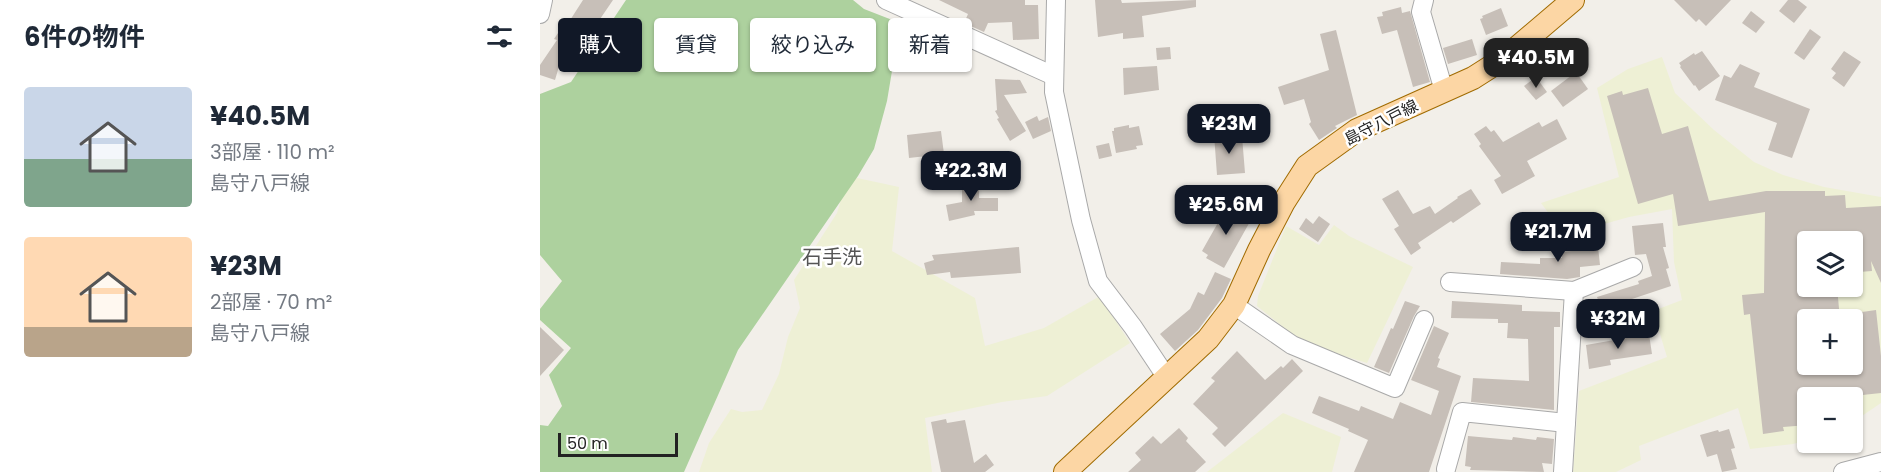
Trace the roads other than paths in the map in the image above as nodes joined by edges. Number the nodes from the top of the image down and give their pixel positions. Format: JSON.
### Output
{"nodes":[{"id":1,"x":543,"y":0,"type":"edge"},
{"id":2,"x":886,"y":0,"type":"edge"},
{"id":3,"x":1056,"y":0,"type":"edge"},
{"id":4,"x":1424,"y":0,"type":"edge"},
{"id":5,"x":1573,"y":0,"type":"edge"},
{"id":6,"x":540,"y":14,"type":"edge"},
{"id":7,"x":1054,"y":76,"type":"junction"},
{"id":8,"x":1444,"y":91,"type":"junction"},
{"id":9,"x":1633,"y":267,"type":"dead end"},
{"id":10,"x":1450,"y":282,"type":"dead end"},
{"id":11,"x":1574,"y":291,"type":"junction"},
{"id":12,"x":1234,"y":306,"type":"junction"},
{"id":13,"x":1424,"y":320,"type":"dead end"},
{"id":14,"x":1167,"y":378,"type":"junction"},
{"id":15,"x":1566,"y":423,"type":"junction"},
{"id":16,"x":1881,"y":462,"type":"edge"},
{"id":17,"x":1446,"y":469,"type":"dead end"},
{"id":18,"x":1065,"y":472,"type":"edge"},
{"id":19,"x":1563,"y":472,"type":"edge"},
{"id":20,"x":1843,"y":472,"type":"edge"}],
"edges":[{"from":1,"to":6,"type":"street"},
{"from":2,"to":7,"type":"street"},
{"from":3,"to":7,"type":"street"},
{"from":4,"to":8,"type":"street"},
{"from":5,"to":8,"type":"main road","name":"島守八戸線"},
{"from":7,"to":14,"type":"street"},
{"from":8,"to":12,"type":"main road","name":"島守八戸線"},
{"from":9,"to":11,"type":"street"},
{"from":10,"to":11,"type":"street"},
{"from":11,"to":15,"type":"street"},
{"from":12,"to":13,"type":"street"},
{"from":12,"to":14,"type":"main road","name":"島守八戸線"},
{"from":14,"to":18,"type":"main road","name":"島守八戸線"},
{"from":15,"to":17,"type":"street"},
{"from":15,"to":19,"type":"street"},
{"from":16,"to":20,"type":"street"}]}
